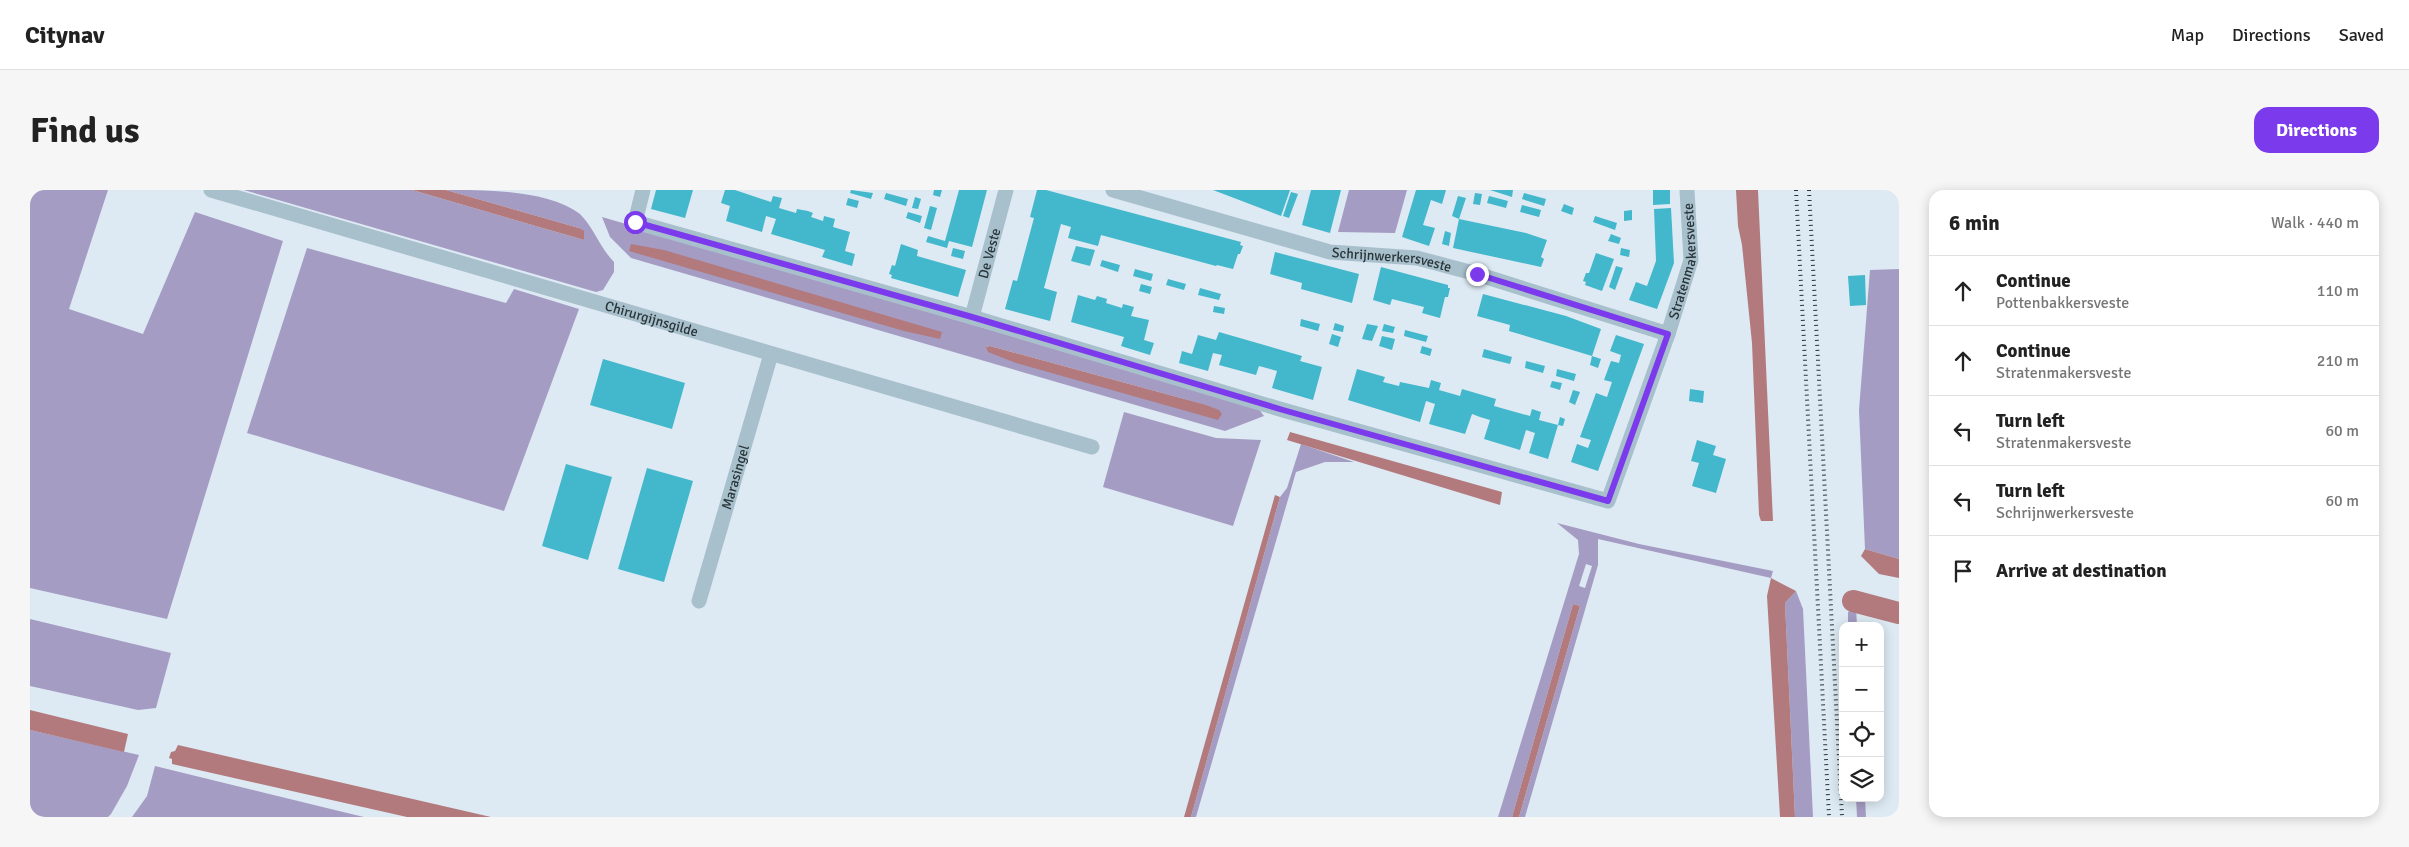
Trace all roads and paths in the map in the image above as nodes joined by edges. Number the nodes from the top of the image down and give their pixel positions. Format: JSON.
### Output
{"nodes":[{"id":1,"x":211,"y":190,"type":"edge"},
{"id":2,"x":644,"y":190,"type":"edge"},
{"id":3,"x":1006,"y":190,"type":"edge"},
{"id":4,"x":1113,"y":190,"type":"edge"},
{"id":5,"x":1687,"y":190,"type":"edge"},
{"id":6,"x":972,"y":317,"type":"junction"},
{"id":7,"x":1668,"y":334,"type":"junction"},
{"id":8,"x":771,"y":354,"type":"junction"},
{"id":9,"x":1092,"y":447,"type":"dead end"},
{"id":10,"x":699,"y":601,"type":"dead end"}],
"edges":[{"from":1,"to":8,"type":"street","name":"Chirurgijnsgilde"},
{"from":2,"to":6,"type":"street"},
{"from":3,"to":6,"type":"street","name":"De Veste"},
{"from":4,"to":7,"type":"street","name":"Schrijnwerkersveste"},
{"from":5,"to":7,"type":"street","name":"Stratenmakersveste"},
{"from":6,"to":7,"type":"street","name":"Stratenmakersveste"},
{"from":8,"to":9,"type":"street","name":"Chirurgijnsgilde"},
{"from":8,"to":10,"type":"street","name":"Marasingel"}]}
